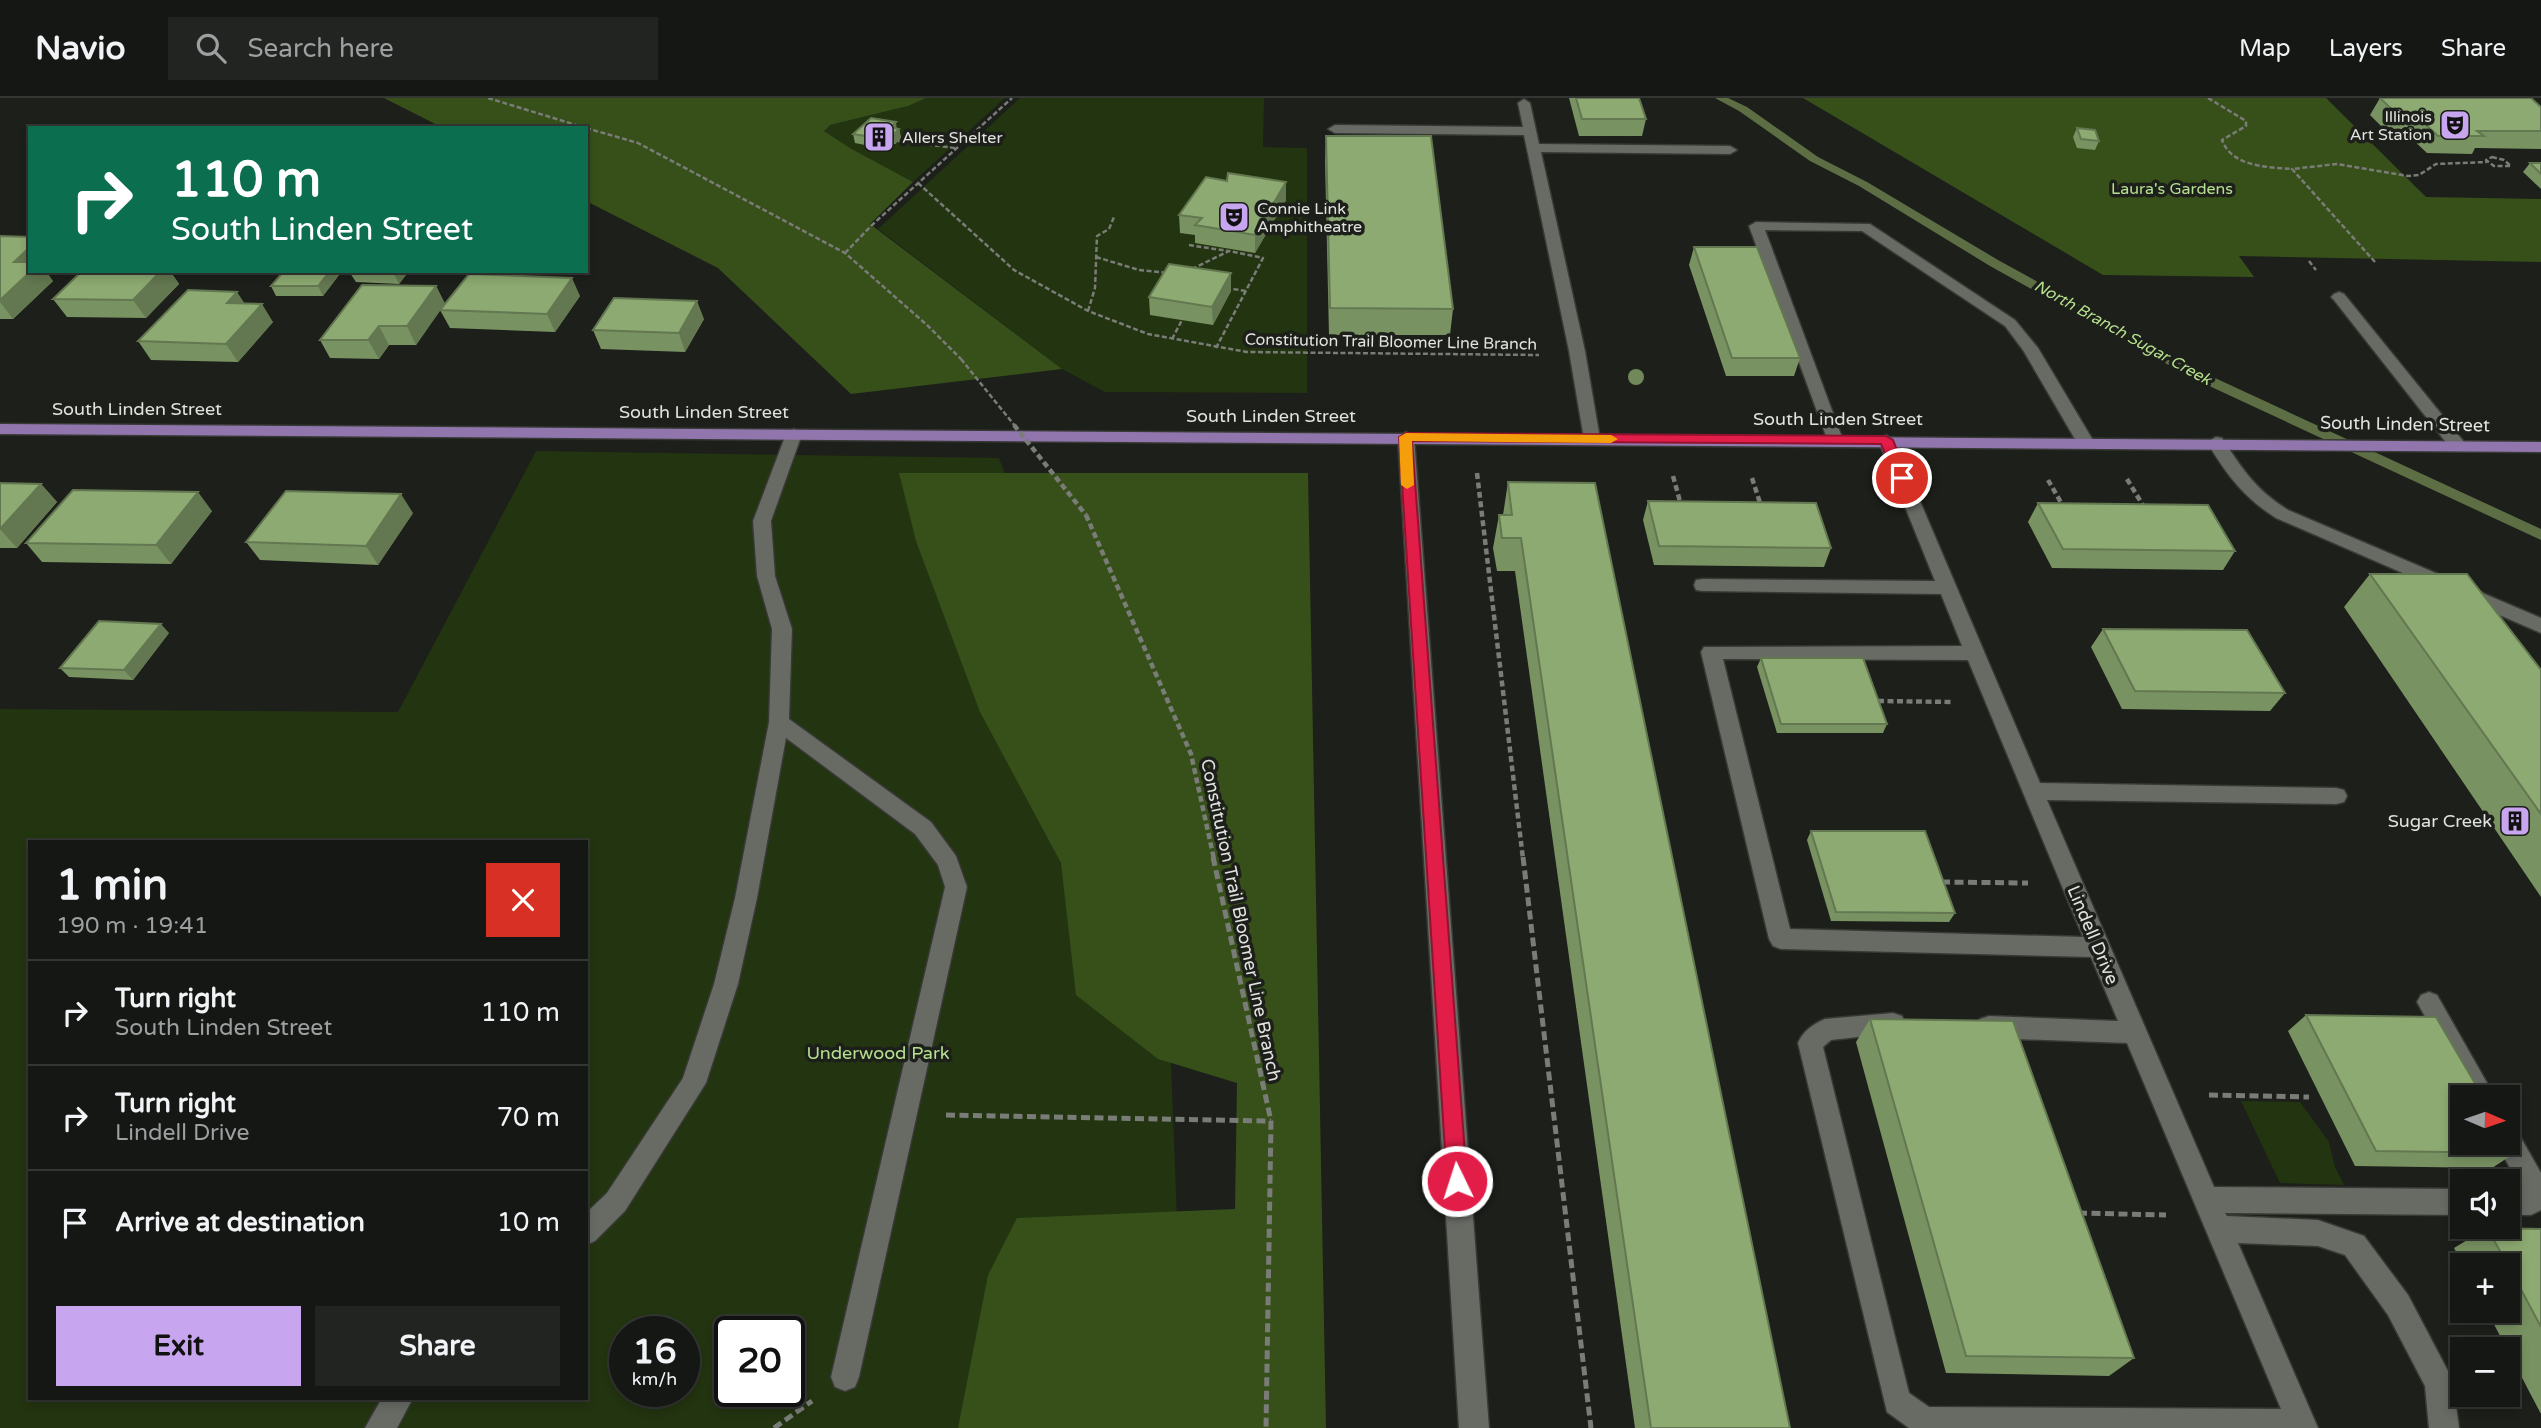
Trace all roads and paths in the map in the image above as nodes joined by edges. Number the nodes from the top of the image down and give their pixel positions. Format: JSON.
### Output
{"nodes":[{"id":1,"x":488,"y":98,"type":"edge"},
{"id":2,"x":1012,"y":98,"type":"edge"},
{"id":3,"x":2208,"y":98,"type":"edge"},
{"id":4,"x":1524,"y":103,"type":"dead end"},
{"id":5,"x":579,"y":126,"type":"edge"},
{"id":6,"x":588,"y":129,"type":"edge"},
{"id":7,"x":1335,"y":129,"type":"dead end"},
{"id":8,"x":1530,"y":131,"type":"junction"},
{"id":9,"x":898,"y":141,"type":"edge"},
{"id":10,"x":957,"y":148,"type":"junction"},
{"id":11,"x":1533,"y":148,"type":"junction"},
{"id":12,"x":2482,"y":148,"type":"edge"},
{"id":13,"x":1730,"y":150,"type":"dead end"},
{"id":14,"x":2492,"y":157,"type":"junction"},
{"id":15,"x":2487,"y":162,"type":"junction"},
{"id":16,"x":2292,"y":169,"type":"junction"},
{"id":17,"x":918,"y":183,"type":"junction"},
{"id":18,"x":1114,"y":217,"type":"dead end"},
{"id":19,"x":1189,"y":245,"type":"edge"},
{"id":20,"x":1229,"y":251,"type":"junction"},
{"id":21,"x":845,"y":253,"type":"junction"},
{"id":22,"x":1096,"y":257,"type":"junction"},
{"id":23,"x":2375,"y":262,"type":"dead end"},
{"id":24,"x":1197,"y":268,"type":"junction"},
{"id":25,"x":1185,"y":271,"type":"edge"},
{"id":26,"x":1173,"y":273,"type":"edge"},
{"id":27,"x":1194,"y":275,"type":"edge"},
{"id":28,"x":1218,"y":286,"type":"edge"},
{"id":29,"x":1245,"y":291,"type":"junction"},
{"id":30,"x":2339,"y":298,"type":"dead end"},
{"id":31,"x":1088,"y":311,"type":"junction"},
{"id":32,"x":1182,"y":320,"type":"edge"},
{"id":33,"x":1171,"y":340,"type":"junction"},
{"id":34,"x":1216,"y":348,"type":"junction"},
{"id":35,"x":1578,"y":355,"type":"junction"},
{"id":36,"x":0,"y":429,"type":"edge"},
{"id":37,"x":794,"y":433,"type":"junction"},
{"id":38,"x":1406,"y":437,"type":"junction"},
{"id":39,"x":1592,"y":439,"type":"junction"},
{"id":40,"x":1835,"y":440,"type":"junction"},
{"id":41,"x":1886,"y":440,"type":"junction"},
{"id":42,"x":2085,"y":442,"type":"junction"},
{"id":43,"x":2216,"y":442,"type":"junction"},
{"id":44,"x":2454,"y":446,"type":"junction"},
{"id":45,"x":2541,"y":447,"type":"edge"},
{"id":46,"x":1477,"y":470,"type":"dead end"},
{"id":47,"x":1672,"y":473,"type":"dead end"},
{"id":48,"x":1751,"y":474,"type":"dead end"},
{"id":49,"x":2046,"y":476,"type":"dead end"},
{"id":50,"x":2125,"y":477,"type":"dead end"},
{"id":51,"x":2064,"y":509,"type":"edge"},
{"id":52,"x":2145,"y":509,"type":"edge"},
{"id":53,"x":1684,"y":516,"type":"edge"},
{"id":54,"x":1765,"y":517,"type":"edge"},
{"id":55,"x":1703,"y":585,"type":"dead end"},
{"id":56,"x":1947,"y":588,"type":"junction"},
{"id":57,"x":2541,"y":626,"type":"edge"},
{"id":58,"x":1975,"y":653,"type":"junction"},
{"id":59,"x":1878,"y":701,"type":"edge"},
{"id":60,"x":1962,"y":703,"type":"dead end"},
{"id":61,"x":779,"y":722,"type":"junction"},
{"id":62,"x":2032,"y":791,"type":"junction"},
{"id":63,"x":2336,"y":796,"type":"dead end"},
{"id":64,"x":1941,"y":883,"type":"edge"},
{"id":65,"x":2033,"y":883,"type":"dead end"},
{"id":66,"x":2098,"y":947,"type":"junction"},
{"id":67,"x":2429,"y":1002,"type":"dead end"},
{"id":68,"x":1916,"y":1025,"type":"edge"},
{"id":69,"x":1970,"y":1027,"type":"edge"},
{"id":70,"x":2134,"y":1032,"type":"junction"},
{"id":71,"x":2476,"y":1085,"type":"edge"},
{"id":72,"x":2209,"y":1095,"type":"dead end"},
{"id":73,"x":2309,"y":1097,"type":"dead end"},
{"id":74,"x":905,"y":1114,"type":"junction"},
{"id":75,"x":1271,"y":1121,"type":"junction"},
{"id":76,"x":2517,"y":1155,"type":"edge"},
{"id":77,"x":2208,"y":1200,"type":"junction"},
{"id":78,"x":2450,"y":1202,"type":"edge"},
{"id":79,"x":2520,"y":1202,"type":"edge"},
{"id":80,"x":2066,"y":1213,"type":"edge"},
{"id":81,"x":2166,"y":1215,"type":"dead end"},
{"id":82,"x":588,"y":1230,"type":"edge"},
{"id":83,"x":2220,"y":1230,"type":"junction"},
{"id":84,"x":845,"y":1377,"type":"dead end"},
{"id":85,"x":398,"y":1400,"type":"edge"},
{"id":86,"x":2303,"y":1426,"type":"edge"},
{"id":87,"x":380,"y":1428,"type":"edge"},
{"id":88,"x":1266,"y":1428,"type":"edge"},
{"id":89,"x":1474,"y":1428,"type":"edge"},
{"id":90,"x":1591,"y":1428,"type":"edge"},
{"id":91,"x":2444,"y":1428,"type":"edge"}],
"edges":[{"from":1,"to":5,"type":"path","name":"Constitution Trail Bloomer Line Branch"},
{"from":2,"to":10,"type":"path"},
{"from":3,"to":16,"type":"path"},
{"from":4,"to":8,"type":"street"},
{"from":6,"to":21,"type":"path","name":"Constitution Trail Bloomer Line Branch"},
{"from":7,"to":8,"type":"street"},
{"from":8,"to":11,"type":"street"},
{"from":9,"to":10,"type":"path"},
{"from":10,"to":17,"type":"path"},
{"from":11,"to":13,"type":"street"},
{"from":11,"to":35,"type":"street"},
{"from":12,"to":14,"type":"path"},
{"from":14,"to":15,"type":"path"},
{"from":14,"to":15,"type":"path"},
{"from":15,"to":16,"type":"path"},
{"from":16,"to":23,"type":"path"},
{"from":17,"to":21,"type":"path"},
{"from":17,"to":31,"type":"path","name":"Constitution Trail Bloomer Line Branch"},
{"from":18,"to":22,"type":"path"},
{"from":19,"to":20,"type":"path"},
{"from":20,"to":24,"type":"path"},
{"from":20,"to":29,"type":"path"},
{"from":21,"to":75,"type":"path","name":"Constitution Trail Bloomer Line Branch","bridge":true},
{"from":22,"to":26,"type":"path"},
{"from":22,"to":31,"type":"path"},
{"from":24,"to":25,"type":"path"},
{"from":24,"to":27,"type":"path"},
{"from":28,"to":29,"type":"path"},
{"from":29,"to":34,"type":"path"},
{"from":30,"to":44,"type":"street"},
{"from":31,"to":33,"type":"path","name":"Constitution Trail Bloomer Line Branch"},
{"from":32,"to":33,"type":"path"},
{"from":33,"to":34,"type":"path","name":"Constitution Trail Bloomer Line Branch"},
{"from":34,"to":35,"type":"path","name":"Constitution Trail Bloomer Line Branch"},
{"from":35,"to":39,"type":"street"},
{"from":36,"to":37,"type":"main road","name":"South Linden Street"},
{"from":37,"to":38,"type":"main road","name":"South Linden Street"},
{"from":37,"to":61,"type":"street"},
{"from":38,"to":39,"type":"main road","name":"South Linden Street"},
{"from":38,"to":89,"type":"street"},
{"from":39,"to":40,"type":"main road","name":"South Linden Street"},
{"from":40,"to":41,"type":"main road","name":"South Linden Street"},
{"from":40,"to":42,"type":"street"},
{"from":41,"to":42,"type":"main road","name":"South Linden Street"},
{"from":41,"to":56,"type":"street","name":"Lindell Drive"},
{"from":42,"to":43,"type":"main road","name":"South Linden Street"},
{"from":43,"to":44,"type":"main road","name":"South Linden Street"},
{"from":43,"to":57,"type":"street"},
{"from":44,"to":45,"type":"main road","name":"South Linden Street"},
{"from":46,"to":90,"type":"path"},
{"from":47,"to":53,"type":"path"},
{"from":48,"to":54,"type":"path"},
{"from":49,"to":51,"type":"path"},
{"from":50,"to":52,"type":"path"},
{"from":55,"to":56,"type":"street"},
{"from":56,"to":58,"type":"street","name":"Lindell Drive"},
{"from":58,"to":62,"type":"street","name":"Lindell Drive"},
{"from":58,"to":66,"type":"street"},
{"from":59,"to":60,"type":"path"},
{"from":61,"to":74,"type":"street"},
{"from":61,"to":82,"type":"street"},
{"from":62,"to":63,"type":"street"},
{"from":62,"to":66,"type":"street","name":"Lindell Drive"},
{"from":64,"to":65,"type":"path"},
{"from":66,"to":70,"type":"street","name":"Lindell Drive"},
{"from":67,"to":71,"type":"street"},
{"from":68,"to":86,"type":"street"},
{"from":69,"to":70,"type":"street"},
{"from":70,"to":77,"type":"street","name":"Lindell Drive"},
{"from":72,"to":73,"type":"path"},
{"from":74,"to":75,"type":"path"},
{"from":74,"to":84,"type":"street"},
{"from":75,"to":88,"type":"path","name":"Constitution Trail Bloomer Line Branch"},
{"from":76,"to":79,"type":"street"},
{"from":77,"to":78,"type":"street"},
{"from":77,"to":83,"type":"street","name":"Lindell Drive"},
{"from":80,"to":81,"type":"path"},
{"from":83,"to":86,"type":"street","name":"Lindell Drive"},
{"from":83,"to":91,"type":"street"},
{"from":85,"to":87,"type":"street"}]}
